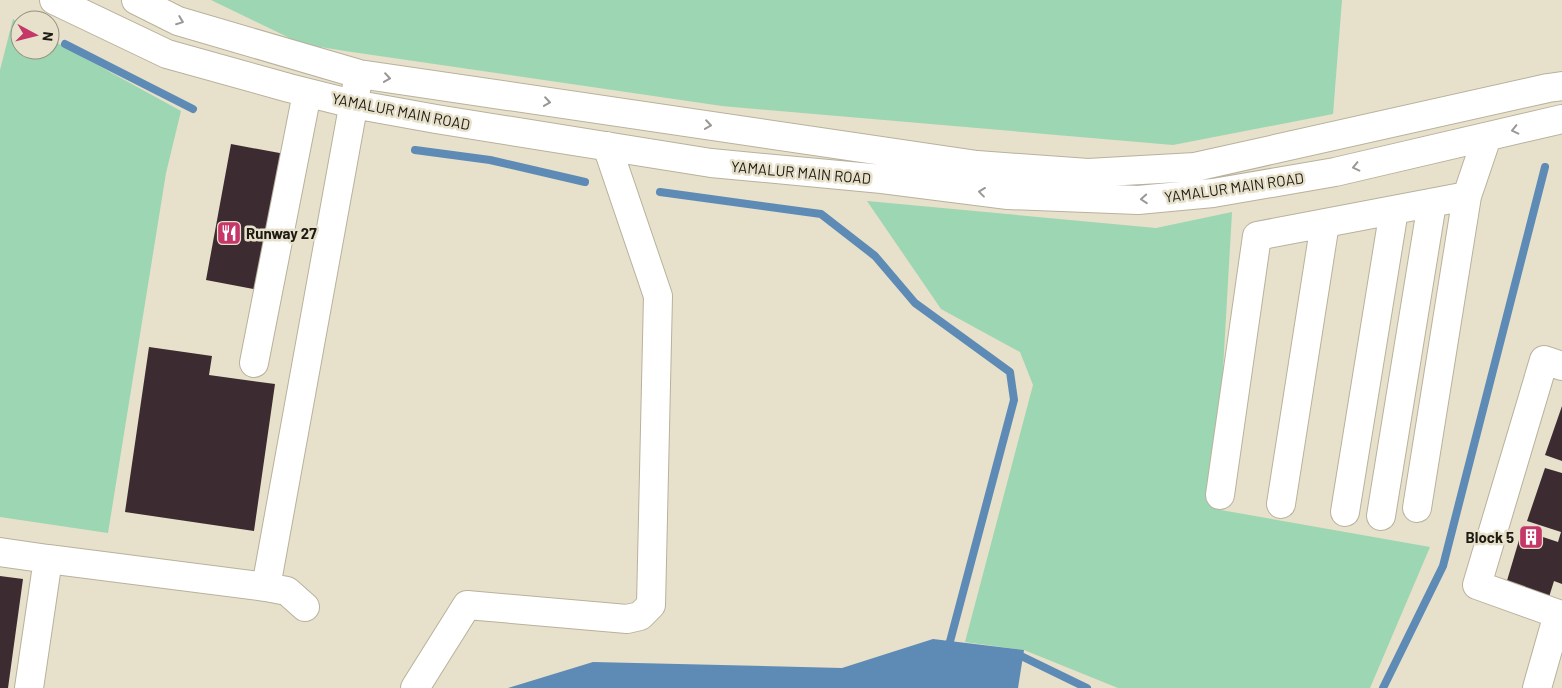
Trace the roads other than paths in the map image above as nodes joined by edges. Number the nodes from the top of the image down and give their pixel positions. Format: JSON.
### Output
{"nodes":[{"id":1,"x":54,"y":0,"type":"edge"},
{"id":2,"x":136,"y":0,"type":"edge"},
{"id":3,"x":359,"y":74,"type":"junction"},
{"id":4,"x":1562,"y":86,"type":"edge"},
{"id":5,"x":308,"y":92,"type":"junction"},
{"id":6,"x":353,"y":104,"type":"junction"},
{"id":7,"x":1562,"y":119,"type":"edge"},
{"id":8,"x":1487,"y":137,"type":"junction"},
{"id":9,"x":607,"y":146,"type":"junction"},
{"id":10,"x":1467,"y":196,"type":"junction"},
{"id":11,"x":1432,"y":203,"type":"junction"},
{"id":12,"x":1394,"y":210,"type":"junction"},
{"id":13,"x":1325,"y":223,"type":"junction"},
{"id":14,"x":254,"y":363,"type":"dead end"},
{"id":15,"x":1562,"y":366,"type":"edge"},
{"id":16,"x":1220,"y":495,"type":"dead end"},
{"id":17,"x":1281,"y":504,"type":"dead end"},
{"id":18,"x":1417,"y":508,"type":"dead end"},
{"id":19,"x":1345,"y":512,"type":"dead end"},
{"id":20,"x":1381,"y":516,"type":"dead end"},
{"id":21,"x":0,"y":552,"type":"edge"},
{"id":22,"x":48,"y":559,"type":"junction"},
{"id":23,"x":266,"y":587,"type":"junction"},
{"id":24,"x":306,"y":607,"type":"dead end"},
{"id":25,"x":29,"y":688,"type":"edge"},
{"id":26,"x":415,"y":688,"type":"edge"},
{"id":27,"x":1537,"y":688,"type":"edge"}],
"edges":[{"from":1,"to":5,"type":"street","name":"YAMALUR MAIN ROAD"},
{"from":2,"to":3,"type":"street","name":"YAMALUR MAIN ROAD","one_way":true},
{"from":3,"to":4,"type":"street","name":"YAMALUR MAIN ROAD","one_way":true},
{"from":3,"to":6,"type":"street"},
{"from":5,"to":6,"type":"street","name":"YAMALUR MAIN ROAD"},
{"from":5,"to":14,"type":"street"},
{"from":6,"to":9,"type":"street","name":"YAMALUR MAIN ROAD"},
{"from":6,"to":23,"type":"street"},
{"from":7,"to":8,"type":"street","name":"YAMALUR MAIN ROAD","one_way":true},
{"from":8,"to":9,"type":"street","name":"YAMALUR MAIN ROAD","one_way":true},
{"from":8,"to":10,"type":"street"},
{"from":9,"to":26,"type":"street"},
{"from":10,"to":11,"type":"street"},
{"from":10,"to":18,"type":"street"},
{"from":11,"to":12,"type":"street"},
{"from":11,"to":20,"type":"street"},
{"from":12,"to":13,"type":"street"},
{"from":12,"to":19,"type":"street"},
{"from":13,"to":16,"type":"street"},
{"from":13,"to":17,"type":"street"},
{"from":15,"to":27,"type":"street"},
{"from":21,"to":22,"type":"street"},
{"from":22,"to":23,"type":"street"},
{"from":22,"to":25,"type":"street"},
{"from":23,"to":24,"type":"street"}]}
